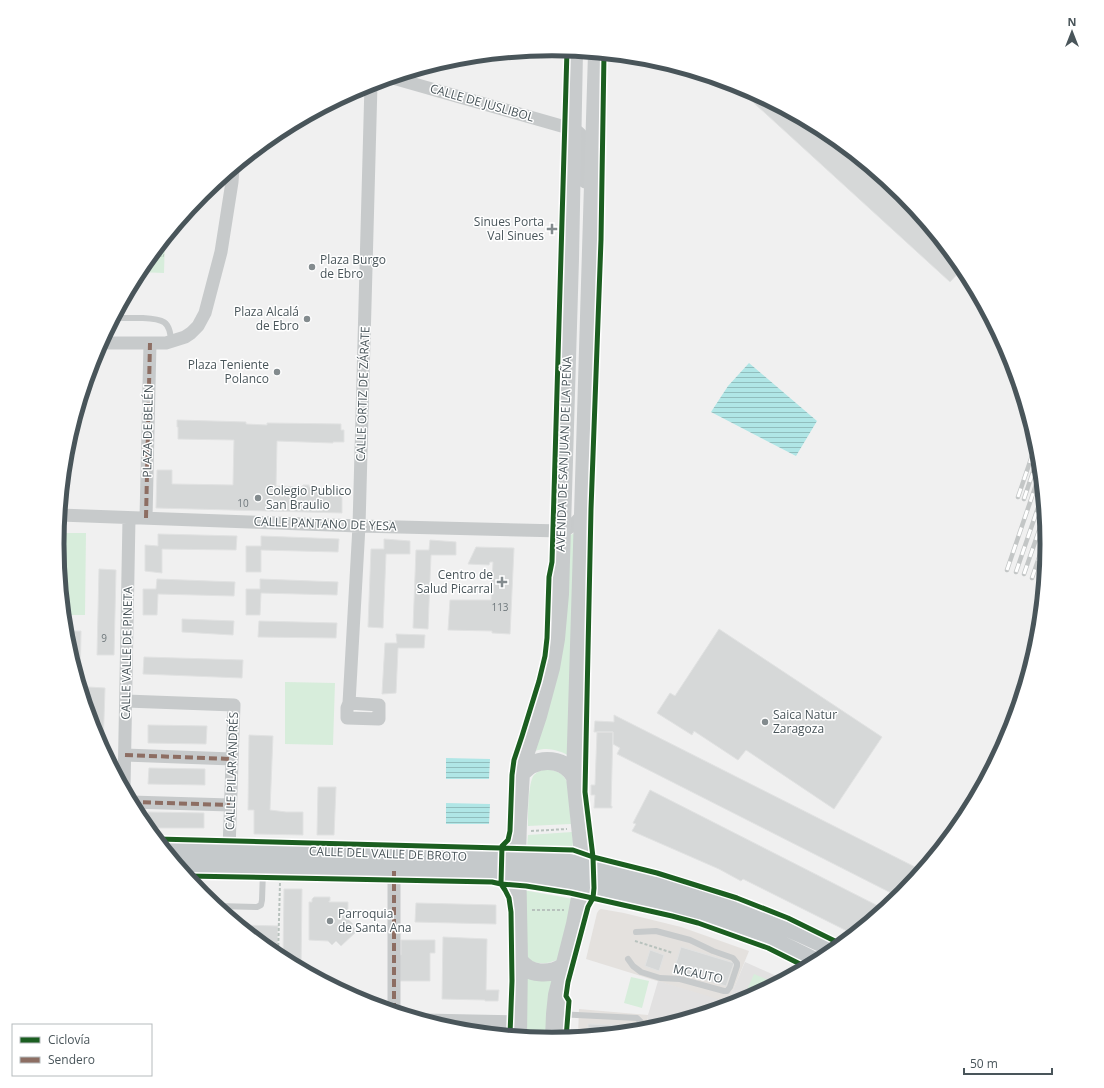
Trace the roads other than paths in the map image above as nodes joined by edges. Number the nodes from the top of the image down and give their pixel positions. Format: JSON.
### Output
{"nodes":[{"id":1,"x":574,"y":57,"type":"edge"},
{"id":2,"x":597,"y":58,"type":"edge"},
{"id":3,"x":401,"y":80,"type":"edge"},
{"id":4,"x":371,"y":91,"type":"edge"},
{"id":5,"x":572,"y":129,"type":"junction"},
{"id":6,"x":232,"y":175,"type":"edge"},
{"id":7,"x":592,"y":248,"type":"junction"},
{"id":8,"x":119,"y":318,"type":"edge"},
{"id":9,"x":170,"y":342,"type":"junction"},
{"id":10,"x":107,"y":343,"type":"edge"},
{"id":11,"x":150,"y":344,"type":"junction"},
{"id":12,"x":584,"y":513,"type":"junction"},
{"id":13,"x":65,"y":515,"type":"edge"},
{"id":14,"x":129,"y":518,"type":"junction"},
{"id":15,"x":146,"y":518,"type":"junction"},
{"id":16,"x":359,"y":526,"type":"junction"},
{"id":17,"x":562,"y":531,"type":"junction"},
{"id":18,"x":126,"y":701,"type":"junction"},
{"id":19,"x":349,"y":703,"type":"dead end"},
{"id":20,"x":125,"y":755,"type":"junction"},
{"id":21,"x":232,"y":759,"type":"junction"},
{"id":22,"x":521,"y":773,"type":"junction"},
{"id":23,"x":575,"y":777,"type":"junction"},
{"id":24,"x":124,"y":779,"type":"edge"},
{"id":25,"x":138,"y":802,"type":"edge"},
{"id":26,"x":230,"y":805,"type":"junction"},
{"id":27,"x":170,"y":847,"type":"edge"},
{"id":28,"x":229,"y":849,"type":"junction"},
{"id":29,"x":517,"y":866,"type":"junction"},
{"id":30,"x":584,"y":866,"type":"junction"},
{"id":31,"x":272,"y":868,"type":"junction"},
{"id":32,"x":188,"y":869,"type":"edge"},
{"id":33,"x":394,"y":870,"type":"junction"},
{"id":34,"x":583,"y":886,"type":"junction"},
{"id":35,"x":225,"y":906,"type":"edge"},
{"id":36,"x":636,"y":932,"type":"dead end"},
{"id":37,"x":829,"y":946,"type":"edge"},
{"id":38,"x":628,"y":959,"type":"dead end"},
{"id":39,"x":809,"y":959,"type":"edge"},
{"id":40,"x":518,"y":960,"type":"junction"},
{"id":41,"x":564,"y":966,"type":"junction"},
{"id":42,"x":394,"y":1006,"type":"edge"},
{"id":43,"x":555,"y":1014,"type":"junction"},
{"id":44,"x":460,"y":1024,"type":"edge"},
{"id":45,"x":642,"y":1024,"type":"edge"},
{"id":46,"x":518,"y":1029,"type":"edge"},
{"id":47,"x":554,"y":1032,"type":"edge"}],
"edges":[{"from":1,"to":5,"type":"main road","name":"AVENIDA DE SAN JUAN DE LA PEÑA"},
{"from":2,"to":7,"type":"main road","name":"AVENIDA DE SAN JUAN DE LA PEÑA"},
{"from":3,"to":5,"type":"street","name":"CALLE DE JUSLIBOL"},
{"from":4,"to":16,"type":"street","name":"CALLE ORTIZ DE ZÁRATE"},
{"from":5,"to":7,"type":"street","name":"AVENIDA DE SAN JUAN DE LA PEÑA"},
{"from":5,"to":17,"type":"main road","name":"AVENIDA DE SAN JUAN DE LA PEÑA"},
{"from":6,"to":9,"type":"street"},
{"from":7,"to":12,"type":"main road","name":"AVENIDA DE SAN JUAN DE LA PEÑA"},
{"from":8,"to":9,"type":"lane"},
{"from":9,"to":11,"type":"street"},
{"from":10,"to":11,"type":"street"},
{"from":11,"to":15,"type":"street","name":"PLAZA DE BELÉN"},
{"from":12,"to":17,"type":"street"},
{"from":12,"to":23,"type":"main road","name":"AVENIDA DE SAN JUAN DE LA PEÑA"},
{"from":13,"to":14,"type":"street","name":"CALLE PANTANO DE YESA"},
{"from":14,"to":15,"type":"street","name":"CALLE PANTANO DE YESA"},
{"from":14,"to":18,"type":"street","name":"CALLE VALLE DE PINETA"},
{"from":15,"to":16,"type":"street","name":"CALLE PANTANO DE YESA"},
{"from":16,"to":17,"type":"street","name":"CALLE PANTANO DE YESA"},
{"from":16,"to":19,"type":"street","name":"CALLE ORTIZ DE ZÁRATE"},
{"from":17,"to":22,"type":"main road","name":"AVENIDA DE SAN JUAN DE LA PEÑA"},
{"from":18,"to":20,"type":"street","name":"CALLE VALLE DE PINETA"},
{"from":18,"to":21,"type":"street","name":"CALLE PILAR ANDRÉS"},
{"from":20,"to":21,"type":"street"},
{"from":20,"to":24,"type":"street","name":"CALLE VALLE DE PINETA"},
{"from":21,"to":26,"type":"street","name":"CALLE PILAR ANDRÉS"},
{"from":22,"to":23,"type":"main road"},
{"from":22,"to":29,"type":"main road","name":"AVENIDA DE SAN JUAN DE LA PEÑA"},
{"from":23,"to":30,"type":"main road","name":"AVENIDA DE SAN JUAN DE LA PEÑA"},
{"from":25,"to":26,"type":"street"},
{"from":26,"to":28,"type":"street","name":"CALLE PILAR ANDRÉS"},
{"from":27,"to":28,"type":"main road","name":"CALLE DEL VALLE DE BROTO"},
{"from":28,"to":29,"type":"main road","name":"CALLE DEL VALLE DE BROTO"},
{"from":29,"to":30,"type":"main road"},
{"from":29,"to":33,"type":"main road","name":"CALLE DEL VALLE DE BROTO"},
{"from":29,"to":34,"type":"main road"},
{"from":29,"to":40,"type":"main road","name":"AVENIDA DE SAN JUAN DE LA PEÑA"},
{"from":30,"to":34,"type":"main road","name":"AVENIDA DE SAN JUAN DE LA PEÑA"},
{"from":30,"to":37,"type":"main road"},
{"from":31,"to":32,"type":"main road","name":"CALLE DEL VALLE DE BROTO"},
{"from":31,"to":33,"type":"main road","name":"CALLE DEL VALLE DE BROTO"},
{"from":31,"to":35,"type":"lane"},
{"from":33,"to":42,"type":"street"},
{"from":34,"to":39,"type":"main road"},
{"from":34,"to":41,"type":"main road","name":"AVENIDA DE SAN JUAN DE LA PEÑA"},
{"from":36,"to":38,"type":"lane","name":"MCAUTO"},
{"from":40,"to":41,"type":"main road"},
{"from":40,"to":46,"type":"main road","name":"AVENIDA DE SAN JUAN DE LA PEÑA"},
{"from":41,"to":43,"type":"main road","name":"AVENIDA DE SAN JUAN DE LA PEÑA"},
{"from":43,"to":45,"type":"lane"},
{"from":43,"to":47,"type":"main road","name":"AVENIDA DE SAN JUAN DE LA PEÑA"},
{"from":44,"to":46,"type":"street"}]}
